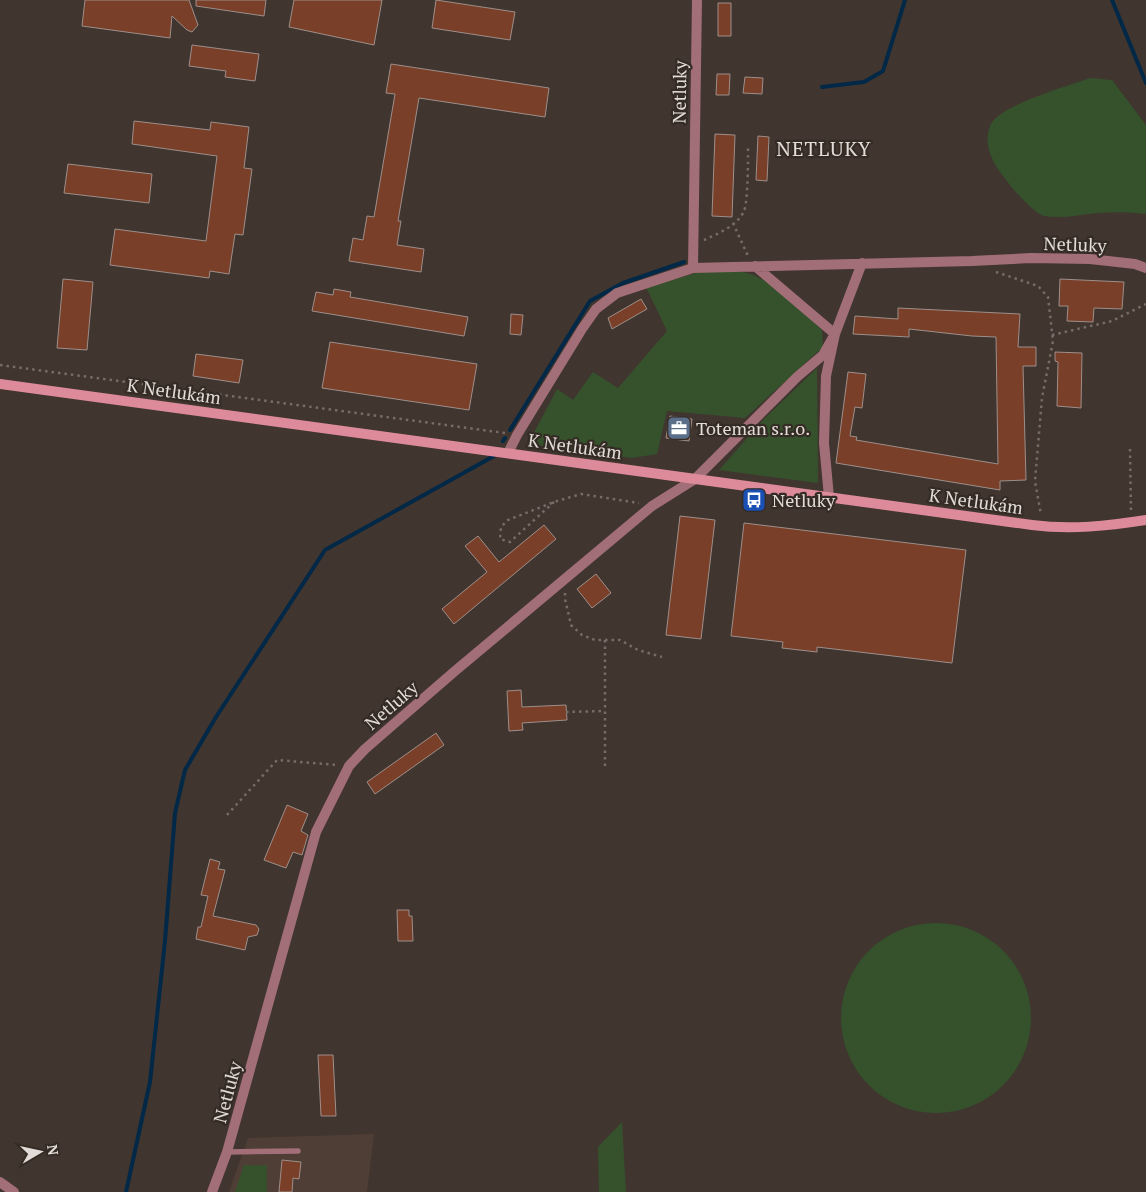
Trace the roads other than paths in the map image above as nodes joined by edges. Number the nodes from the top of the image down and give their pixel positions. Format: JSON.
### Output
{"nodes":[{"id":1,"x":697,"y":0,"type":"edge"},
{"id":2,"x":862,"y":263,"type":"junction"},
{"id":3,"x":755,"y":266,"type":"junction"},
{"id":4,"x":694,"y":268,"type":"junction"},
{"id":5,"x":1146,"y":268,"type":"edge"},
{"id":6,"x":836,"y":334,"type":"junction"},
{"id":7,"x":0,"y":384,"type":"edge"},
{"id":8,"x":508,"y":453,"type":"junction"},
{"id":9,"x":695,"y":479,"type":"junction"},
{"id":10,"x":829,"y":497,"type":"junction"},
{"id":11,"x":1146,"y":520,"type":"edge"},
{"id":12,"x":298,"y":1151,"type":"dead end"},
{"id":13,"x":227,"y":1152,"type":"junction"},
{"id":14,"x":0,"y":1182,"type":"edge"},
{"id":15,"x":14,"y":1192,"type":"edge"},
{"id":16,"x":212,"y":1192,"type":"edge"}],
"edges":[{"from":1,"to":4,"type":"street","name":"Netluky"},
{"from":2,"to":3,"type":"street","name":"Netluky"},
{"from":2,"to":5,"type":"street","name":"Netluky"},
{"from":2,"to":6,"type":"street","name":"Netluky"},
{"from":3,"to":4,"type":"street","name":"Netluky"},
{"from":3,"to":6,"type":"street"},
{"from":4,"to":8,"type":"street","name":"Netluky"},
{"from":6,"to":9,"type":"street","name":"Netluky"},
{"from":6,"to":10,"type":"street","name":"Netluky"},
{"from":7,"to":8,"type":"street","name":"K Netlukám"},
{"from":8,"to":9,"type":"street","name":"K Netlukám"},
{"from":9,"to":10,"type":"street","name":"K Netlukám"},
{"from":9,"to":13,"type":"street","name":"Netluky"},
{"from":10,"to":11,"type":"street","name":"K Netlukám"},
{"from":12,"to":13,"type":"lane"},
{"from":13,"to":16,"type":"street","name":"Netluky"},
{"from":14,"to":15,"type":"street"}]}
